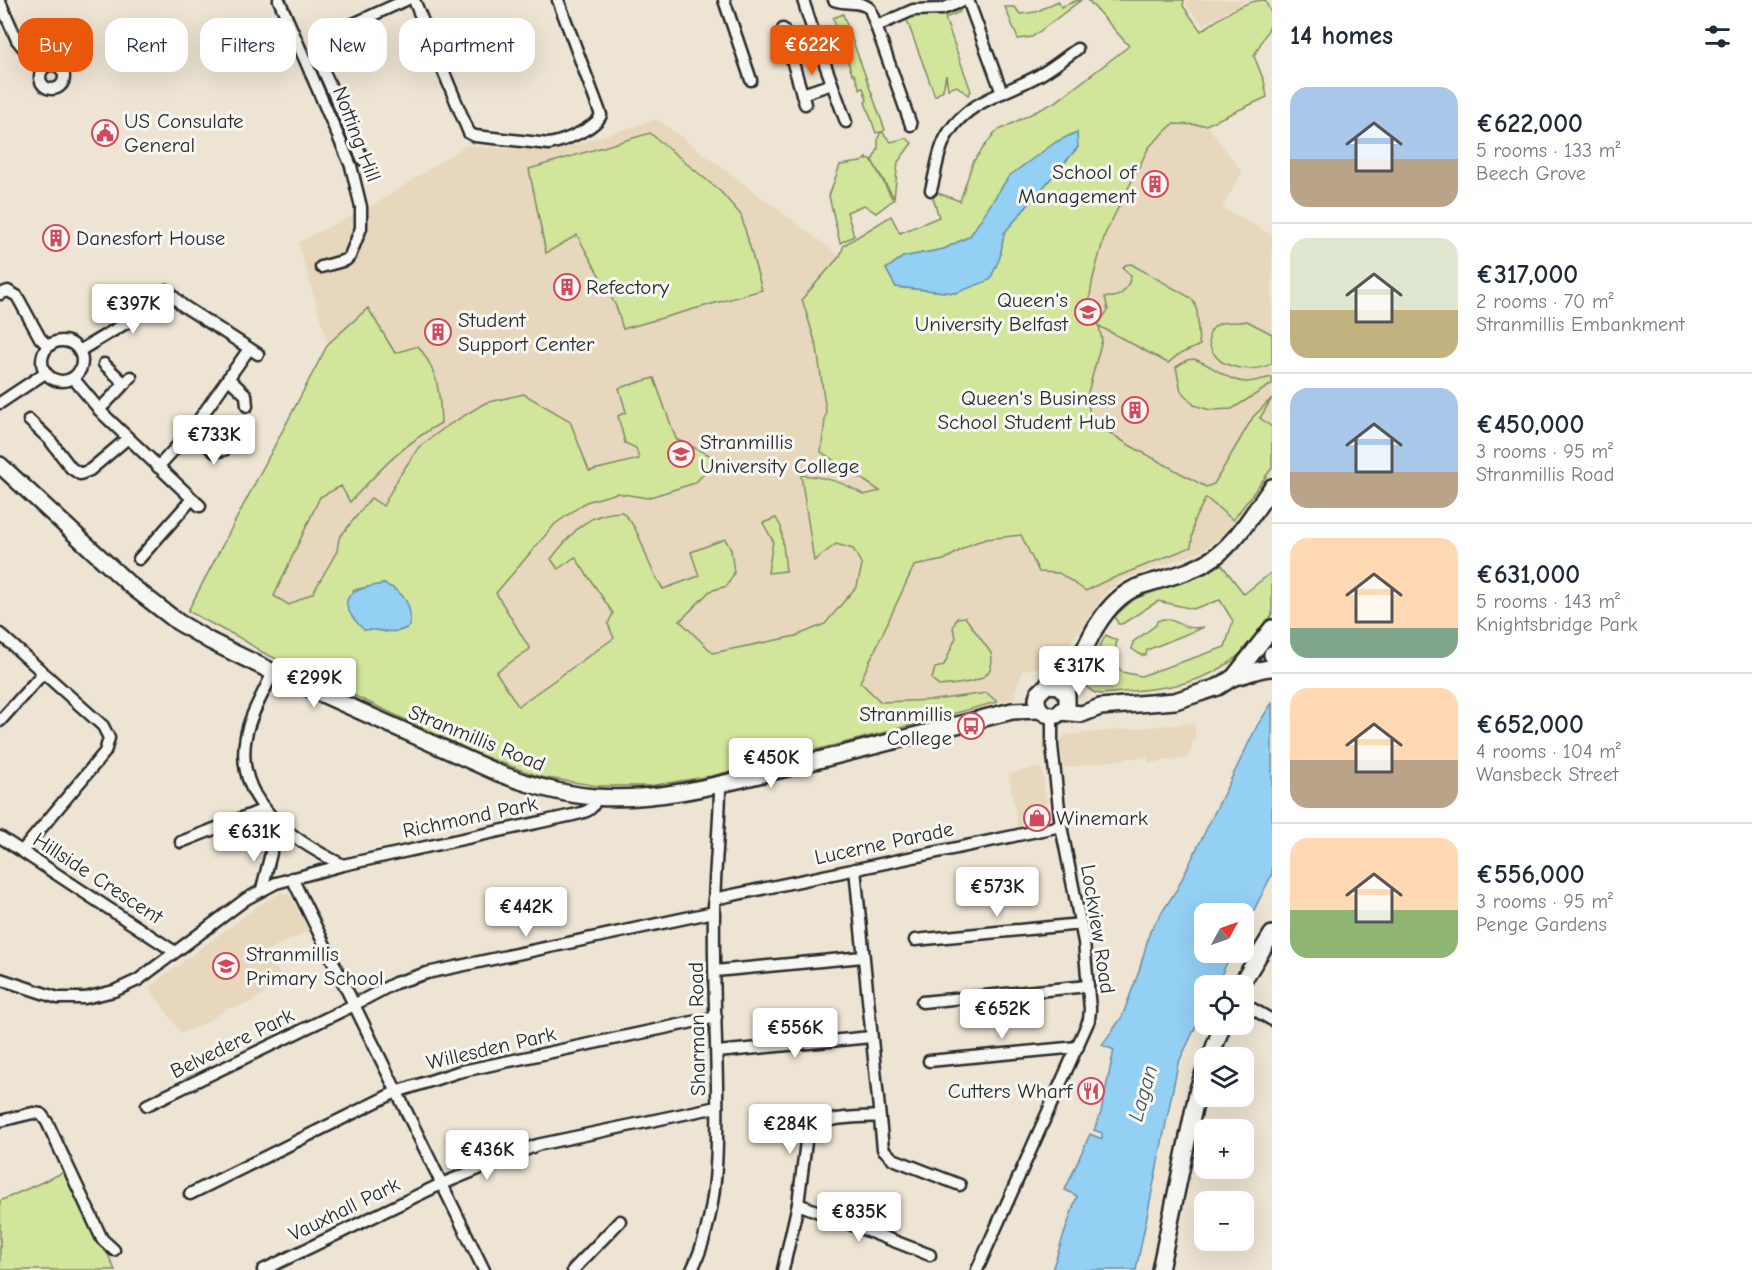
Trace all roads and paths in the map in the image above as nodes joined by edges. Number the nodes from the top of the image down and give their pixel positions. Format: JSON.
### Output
{"nodes":[{"id":1,"x":279,"y":0,"type":"edge"},
{"id":2,"x":406,"y":0,"type":"edge"},
{"id":3,"x":414,"y":0,"type":"edge"},
{"id":4,"x":558,"y":0,"type":"edge"},
{"id":5,"x":723,"y":0,"type":"edge"},
{"id":6,"x":803,"y":0,"type":"edge"},
{"id":7,"x":834,"y":0,"type":"edge"},
{"id":8,"x":967,"y":0,"type":"edge"},
{"id":9,"x":0,"y":2,"type":"edge"},
{"id":10,"x":878,"y":26,"type":"junction"},
{"id":11,"x":783,"y":29,"type":"dead end"},
{"id":12,"x":18,"y":41,"type":"edge"},
{"id":13,"x":1077,"y":49,"type":"dead end"},
{"id":14,"x":751,"y":80,"type":"dead end"},
{"id":15,"x":832,"y":84,"type":"junction"},
{"id":16,"x":1002,"y":93,"type":"junction"},
{"id":17,"x":846,"y":122,"type":"dead end"},
{"id":18,"x":911,"y":124,"type":"dead end"},
{"id":19,"x":363,"y":160,"type":"dead end"},
{"id":20,"x":931,"y":190,"type":"dead end"},
{"id":21,"x":321,"y":267,"type":"dead end"},
{"id":22,"x":0,"y":294,"type":"edge"},
{"id":23,"x":48,"y":346,"type":"junction"},
{"id":24,"x":79,"y":351,"type":"junction"},
{"id":25,"x":104,"y":364,"type":"dead end"},
{"id":26,"x":45,"y":373,"type":"junction"},
{"id":27,"x":73,"y":378,"type":"junction"},
{"id":28,"x":228,"y":378,"type":"junction"},
{"id":29,"x":0,"y":403,"type":"edge"},
{"id":30,"x":247,"y":406,"type":"dead end"},
{"id":31,"x":99,"y":410,"type":"junction"},
{"id":32,"x":29,"y":420,"type":"dead end"},
{"id":33,"x":190,"y":431,"type":"junction"},
{"id":34,"x":235,"y":435,"type":"dead end"},
{"id":35,"x":128,"y":438,"type":"junction"},
{"id":36,"x":0,"y":465,"type":"edge"},
{"id":37,"x":158,"y":467,"type":"junction"},
{"id":38,"x":1272,"y":487,"type":"edge"},
{"id":39,"x":139,"y":559,"type":"dead end"},
{"id":40,"x":1272,"y":628,"type":"edge"},
{"id":41,"x":0,"y":634,"type":"edge"},
{"id":42,"x":1082,"y":651,"type":"junction"},
{"id":43,"x":1272,"y":668,"type":"edge"},
{"id":44,"x":273,"y":672,"type":"junction"},
{"id":45,"x":44,"y":673,"type":"junction"},
{"id":46,"x":1234,"y":677,"type":"junction"},
{"id":47,"x":1049,"y":685,"type":"junction"},
{"id":48,"x":1067,"y":695,"type":"junction"},
{"id":49,"x":1100,"y":708,"type":"junction"},
{"id":50,"x":1047,"y":709,"type":"junction"},
{"id":51,"x":0,"y":721,"type":"edge"},
{"id":52,"x":720,"y":785,"type":"junction"},
{"id":53,"x":596,"y":797,"type":"junction"},
{"id":54,"x":265,"y":810,"type":"junction"},
{"id":55,"x":273,"y":819,"type":"junction"},
{"id":56,"x":1061,"y":826,"type":"junction"},
{"id":57,"x":0,"y":837,"type":"edge"},
{"id":58,"x":181,"y":842,"type":"dead end"},
{"id":59,"x":22,"y":851,"type":"junction"},
{"id":60,"x":343,"y":865,"type":"junction"},
{"id":61,"x":855,"y":869,"type":"junction"},
{"id":62,"x":292,"y":878,"type":"junction"},
{"id":63,"x":262,"y":889,"type":"junction"},
{"id":64,"x":714,"y":899,"type":"junction"},
{"id":65,"x":714,"y":912,"type":"junction"},
{"id":66,"x":1081,"y":924,"type":"junction"},
{"id":67,"x":1272,"y":934,"type":"edge"},
{"id":68,"x":915,"y":940,"type":"dead end"},
{"id":69,"x":175,"y":952,"type":"junction"},
{"id":70,"x":863,"y":957,"type":"junction"},
{"id":71,"x":715,"y":971,"type":"junction"},
{"id":72,"x":1247,"y":975,"type":"edge"},
{"id":73,"x":0,"y":979,"type":"edge"},
{"id":74,"x":1088,"y":986,"type":"junction"},
{"id":75,"x":922,"y":1002,"type":"dead end"},
{"id":76,"x":354,"y":1005,"type":"junction"},
{"id":77,"x":1254,"y":1010,"type":"edge"},
{"id":78,"x":716,"y":1017,"type":"junction"},
{"id":79,"x":1272,"y":1020,"type":"edge"},
{"id":80,"x":871,"y":1037,"type":"junction"},
{"id":81,"x":1078,"y":1047,"type":"junction"},
{"id":82,"x":717,"y":1052,"type":"junction"},
{"id":83,"x":929,"y":1061,"type":"dead end"},
{"id":84,"x":396,"y":1092,"type":"junction"},
{"id":85,"x":147,"y":1106,"type":"dead end"},
{"id":86,"x":717,"y":1107,"type":"junction"},
{"id":87,"x":1194,"y":1107,"type":"edge"},
{"id":88,"x":879,"y":1116,"type":"junction"},
{"id":89,"x":0,"y":1121,"type":"edge"},
{"id":90,"x":441,"y":1184,"type":"junction"},
{"id":91,"x":960,"y":1185,"type":"dead end"},
{"id":92,"x":189,"y":1194,"type":"dead end"},
{"id":93,"x":798,"y":1204,"type":"junction"},
{"id":94,"x":620,"y":1221,"type":"dead end"},
{"id":95,"x":114,"y":1250,"type":"dead end"},
{"id":96,"x":930,"y":1255,"type":"dead end"},
{"id":97,"x":480,"y":1269,"type":"edge"},
{"id":98,"x":263,"y":1270,"type":"edge"},
{"id":99,"x":573,"y":1270,"type":"edge"},
{"id":100,"x":692,"y":1270,"type":"edge"},
{"id":101,"x":783,"y":1270,"type":"edge"},
{"id":102,"x":977,"y":1270,"type":"edge"},
{"id":103,"x":1160,"y":1270,"type":"edge"}],
"edges":[{"from":1,"to":21,"type":"street","name":"Notting Hill"},
{"from":2,"to":19,"type":"street"},
{"from":3,"to":4,"type":"street"},
{"from":5,"to":14,"type":"street"},
{"from":6,"to":15,"type":"street"},
{"from":7,"to":10,"type":"street"},
{"from":8,"to":10,"type":"street"},
{"from":8,"to":16,"type":"street"},
{"from":9,"to":12,"type":"street"},
{"from":10,"to":18,"type":"street"},
{"from":11,"to":15,"type":"street"},
{"from":13,"to":16,"type":"street"},
{"from":15,"to":17,"type":"street"},
{"from":16,"to":20,"type":"street"},
{"from":22,"to":23,"type":"street"},
{"from":23,"to":24,"type":"street"},
{"from":23,"to":26,"type":"street"},
{"from":24,"to":27,"type":"street"},
{"from":24,"to":28,"type":"street"},
{"from":25,"to":31,"type":"street"},
{"from":26,"to":27,"type":"street"},
{"from":26,"to":29,"type":"street"},
{"from":27,"to":31,"type":"street"},
{"from":28,"to":30,"type":"street"},
{"from":28,"to":33,"type":"street"},
{"from":31,"to":35,"type":"street"},
{"from":32,"to":35,"type":"street"},
{"from":33,"to":34,"type":"street"},
{"from":33,"to":37,"type":"street"},
{"from":35,"to":37,"type":"street"},
{"from":36,"to":44,"type":"street","name":"Stranmillis Road"},
{"from":37,"to":39,"type":"street"},
{"from":38,"to":42,"type":"street"},
{"from":40,"to":46,"type":"street"},
{"from":41,"to":45,"type":"street"},
{"from":42,"to":47,"type":"street"},
{"from":42,"to":48,"type":"street"},
{"from":43,"to":46,"type":"street"},
{"from":44,"to":53,"type":"street","name":"Stranmillis Road"},
{"from":44,"to":54,"type":"street"},
{"from":45,"to":51,"type":"street"},
{"from":45,"to":59,"type":"street"},
{"from":46,"to":49,"type":"street","name":"Stranmillis Road"},
{"from":47,"to":48,"type":"street"},
{"from":47,"to":50,"type":"street"},
{"from":48,"to":49,"type":"street"},
{"from":48,"to":50,"type":"street"},
{"from":49,"to":50,"type":"street","name":"Stranmillis Road"},
{"from":50,"to":52,"type":"street","name":"Stranmillis Road"},
{"from":50,"to":56,"type":"street","name":"Lockview Road"},
{"from":52,"to":53,"type":"street","name":"Stranmillis Road"},
{"from":52,"to":64,"type":"street","name":"Sharman Road"},
{"from":53,"to":60,"type":"street","name":"Richmond Park"},
{"from":54,"to":55,"type":"street"},
{"from":54,"to":58,"type":"street"},
{"from":55,"to":60,"type":"street"},
{"from":55,"to":63,"type":"street"},
{"from":56,"to":61,"type":"street","name":"Lucerne Parade"},
{"from":56,"to":66,"type":"street","name":"Lockview Road"},
{"from":57,"to":59,"type":"street","name":"Hillside Crescent"},
{"from":59,"to":69,"type":"street","name":"Hillside Crescent"},
{"from":60,"to":62,"type":"street","name":"Richmond Park"},
{"from":61,"to":64,"type":"street","name":"Lucerne Parade"},
{"from":61,"to":70,"type":"street"},
{"from":62,"to":63,"type":"street","name":"Richmond Park"},
{"from":62,"to":76,"type":"street"},
{"from":63,"to":69,"type":"street","name":"Richmond Park"},
{"from":64,"to":65,"type":"street","name":"Sharman Road"},
{"from":65,"to":71,"type":"street","name":"Sharman Road"},
{"from":65,"to":76,"type":"street","name":"Belvedere Park"},
{"from":66,"to":68,"type":"street"},
{"from":66,"to":74,"type":"street","name":"Lockview Road"},
{"from":67,"to":72,"type":"street"},
{"from":69,"to":73,"type":"street","name":"Richmond Park"},
{"from":70,"to":71,"type":"street"},
{"from":70,"to":80,"type":"street"},
{"from":71,"to":78,"type":"street","name":"Sharman Road"},
{"from":74,"to":75,"type":"street"},
{"from":74,"to":81,"type":"street","name":"Lockview Road"},
{"from":76,"to":84,"type":"street"},
{"from":76,"to":85,"type":"street","name":"Belvedere Park"},
{"from":77,"to":79,"type":"street"},
{"from":78,"to":82,"type":"street","name":"Sharman Road"},
{"from":78,"to":84,"type":"street","name":"Willesden Park"},
{"from":80,"to":82,"type":"street"},
{"from":80,"to":88,"type":"street"},
{"from":81,"to":83,"type":"street"},
{"from":81,"to":102,"type":"street","name":"Lockview Road"},
{"from":82,"to":86,"type":"street","name":"Sharman Road"},
{"from":84,"to":90,"type":"street"},
{"from":84,"to":92,"type":"street","name":"Willesden Park"},
{"from":86,"to":90,"type":"street","name":"Vauxhall Park"},
{"from":86,"to":100,"type":"street","name":"Sharman Road"},
{"from":87,"to":103,"type":"street"},
{"from":88,"to":91,"type":"street"},
{"from":88,"to":93,"type":"street"},
{"from":89,"to":95,"type":"street"},
{"from":90,"to":97,"type":"street"},
{"from":90,"to":98,"type":"street","name":"Vauxhall Park"},
{"from":93,"to":96,"type":"street"},
{"from":93,"to":101,"type":"street"},
{"from":94,"to":99,"type":"street"}]}
